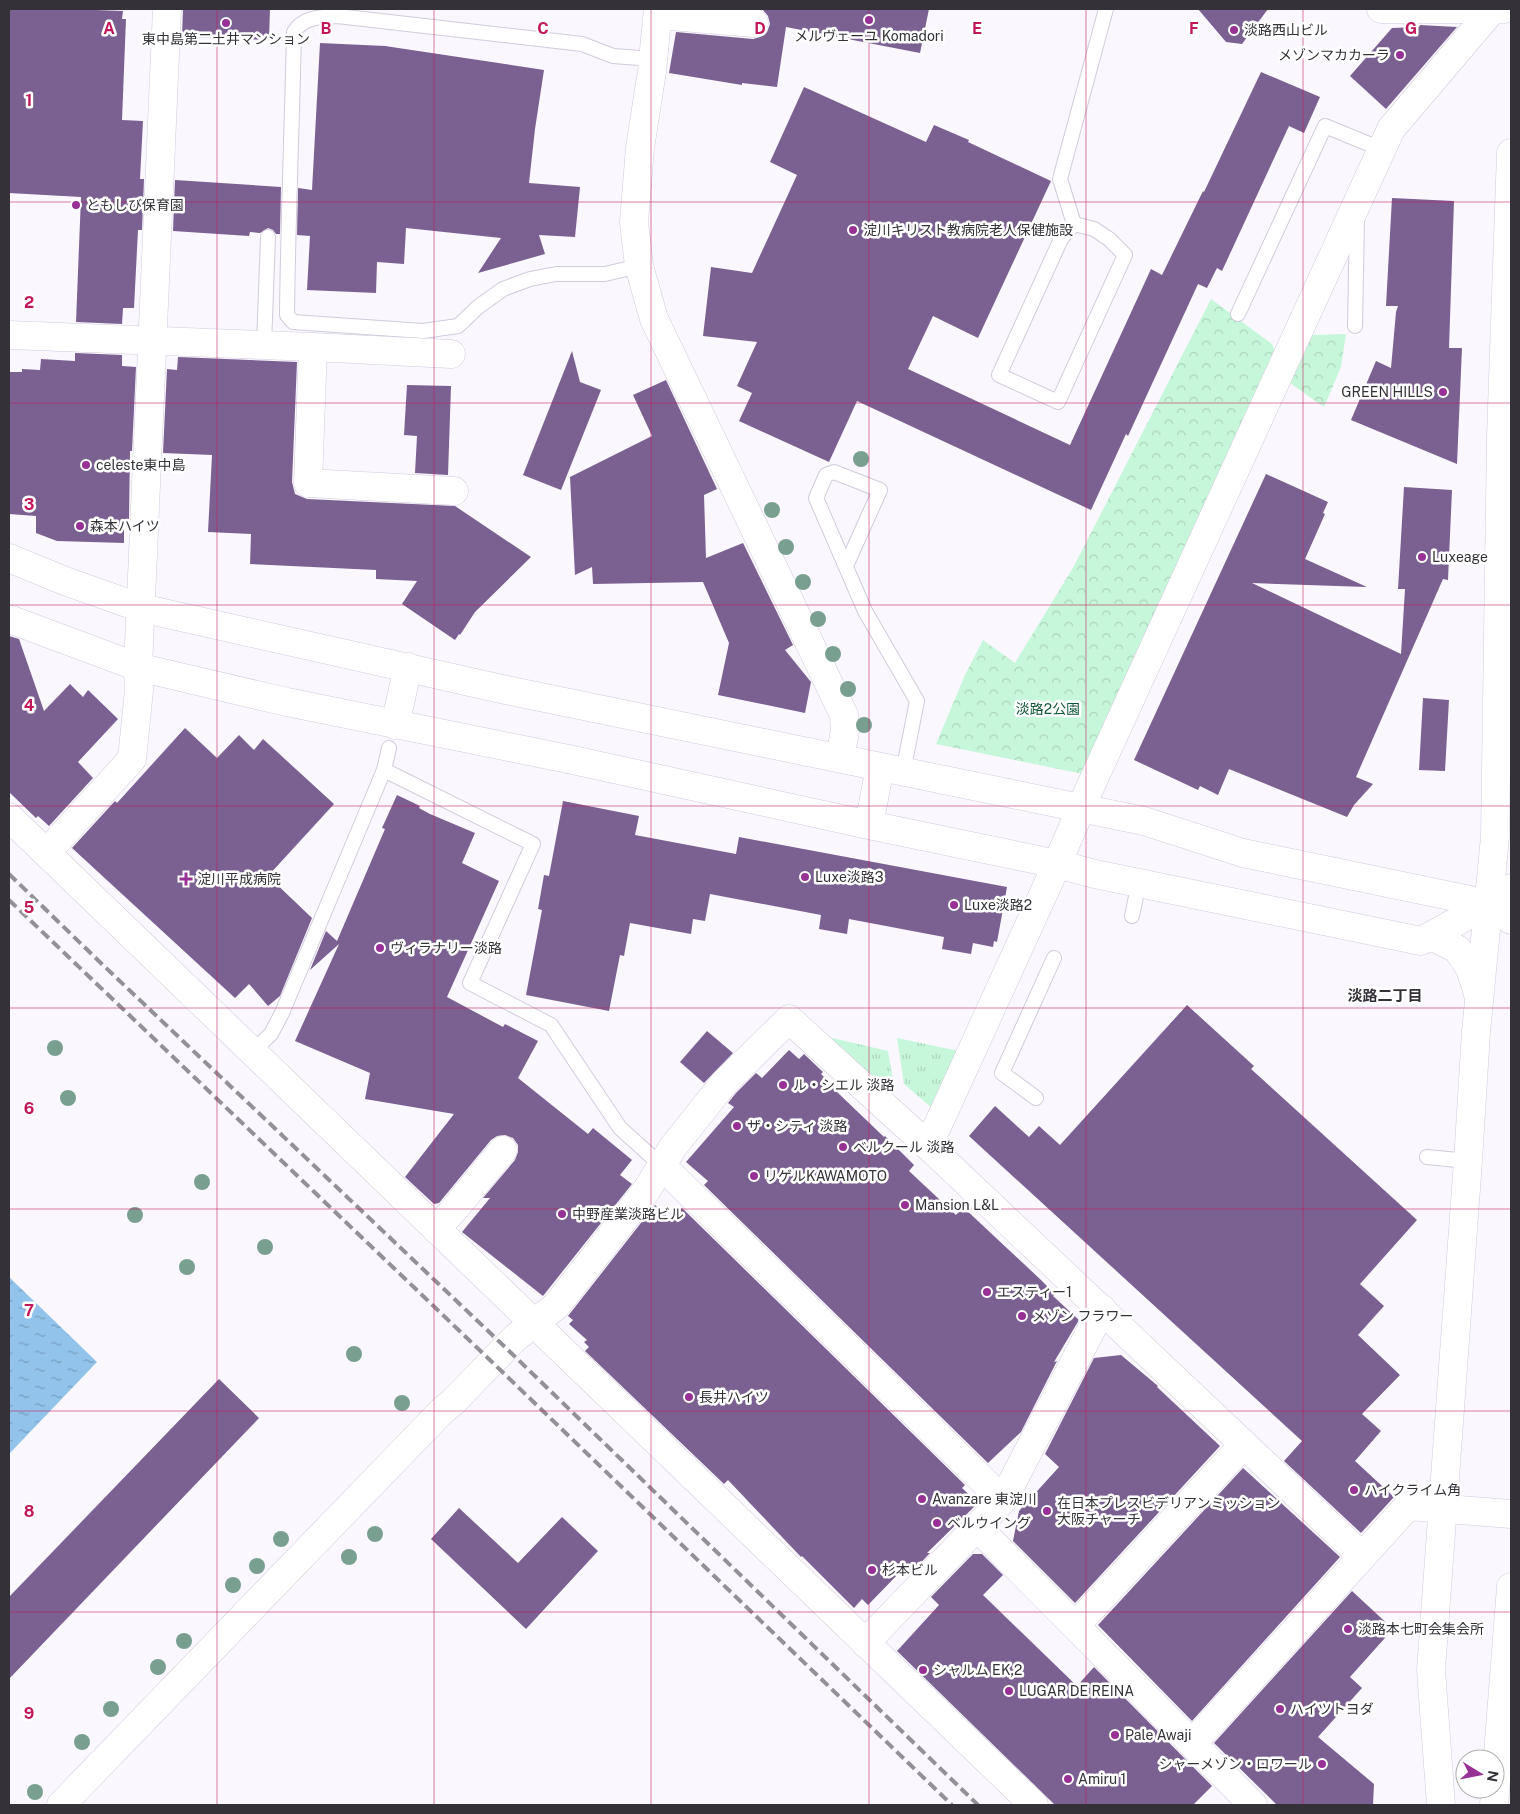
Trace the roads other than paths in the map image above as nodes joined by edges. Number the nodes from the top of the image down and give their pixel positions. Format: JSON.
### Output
{"nodes":[{"id":1,"x":167,"y":9,"type":"edge"},
{"id":2,"x":1106,"y":9,"type":"edge"},
{"id":3,"x":1382,"y":9,"type":"edge"},
{"id":4,"x":1499,"y":9,"type":"edge"},
{"id":5,"x":658,"y":12,"type":"edge"},
{"id":6,"x":754,"y":23,"type":"dead end"},
{"id":7,"x":653,"y":58,"type":"junction"},
{"id":8,"x":1381,"y":149,"type":"junction"},
{"id":9,"x":1511,"y":153,"type":"edge"},
{"id":10,"x":1358,"y":200,"type":"junction"},
{"id":11,"x":1074,"y":224,"type":"junction"},
{"id":12,"x":268,"y":237,"type":"dead end"},
{"id":13,"x":639,"y":266,"type":"junction"},
{"id":14,"x":1238,"y":314,"type":"dead end"},
{"id":15,"x":1355,"y":326,"type":"dead end"},
{"id":16,"x":9,"y":335,"type":"edge"},
{"id":17,"x":153,"y":340,"type":"junction"},
{"id":18,"x":264,"y":345,"type":"junction"},
{"id":19,"x":313,"y":347,"type":"junction"},
{"id":20,"x":451,"y":354,"type":"dead end"},
{"id":21,"x":454,"y":491,"type":"dead end"},
{"id":22,"x":9,"y":558,"type":"edge"},
{"id":23,"x":846,"y":566,"type":"junction"},
{"id":24,"x":141,"y":608,"type":"junction"},
{"id":25,"x":9,"y":619,"type":"edge"},
{"id":26,"x":138,"y":667,"type":"junction"},
{"id":27,"x":408,"y":667,"type":"junction"},
{"id":28,"x":392,"y":737,"type":"junction"},
{"id":29,"x":840,"y":758,"type":"junction"},
{"id":30,"x":384,"y":770,"type":"junction"},
{"id":31,"x":891,"y":770,"type":"junction"},
{"id":32,"x":1082,"y":807,"type":"junction"},
{"id":33,"x":9,"y":817,"type":"edge"},
{"id":34,"x":869,"y":825,"type":"junction"},
{"id":35,"x":47,"y":852,"type":"junction"},
{"id":36,"x":1057,"y":864,"type":"junction"},
{"id":37,"x":1139,"y":882,"type":"junction"},
{"id":38,"x":1511,"y":888,"type":"edge"},
{"id":39,"x":1490,"y":904,"type":"junction"},
{"id":40,"x":1132,"y":916,"type":"dead end"},
{"id":41,"x":1511,"y":920,"type":"edge"},
{"id":42,"x":1431,"y":936,"type":"junction"},
{"id":43,"x":1054,"y":958,"type":"dead end"},
{"id":44,"x":1478,"y":996,"type":"junction"},
{"id":45,"x":253,"y":1051,"type":"junction"},
{"id":46,"x":1036,"y":1098,"type":"dead end"},
{"id":47,"x":925,"y":1143,"type":"junction"},
{"id":48,"x":503,"y":1150,"type":"dead end"},
{"id":49,"x":1428,"y":1157,"type":"dead end"},
{"id":50,"x":1468,"y":1161,"type":"junction"},
{"id":51,"x":662,"y":1166,"type":"junction"},
{"id":52,"x":436,"y":1229,"type":"junction"},
{"id":53,"x":1102,"y":1309,"type":"junction"},
{"id":54,"x":535,"y":1324,"type":"junction"},
{"id":55,"x":1244,"y":1444,"type":"junction"},
{"id":56,"x":1003,"y":1500,"type":"junction"},
{"id":57,"x":1444,"y":1509,"type":"junction"},
{"id":58,"x":1511,"y":1514,"type":"edge"},
{"id":59,"x":978,"y":1528,"type":"junction"},
{"id":60,"x":1362,"y":1556,"type":"junction"},
{"id":61,"x":1511,"y":1587,"type":"edge"},
{"id":62,"x":1076,"y":1626,"type":"junction"},
{"id":63,"x":865,"y":1643,"type":"junction"},
{"id":64,"x":1192,"y":1744,"type":"junction"},
{"id":65,"x":1503,"y":1749,"type":"edge"},
{"id":66,"x":61,"y":1805,"type":"edge"},
{"id":67,"x":1034,"y":1805,"type":"edge"},
{"id":68,"x":1253,"y":1805,"type":"edge"},
{"id":69,"x":1441,"y":1805,"type":"edge"}],
"edges":[{"from":1,"to":17,"type":"street"},
{"from":2,"to":11,"type":"lane"},
{"from":3,"to":4,"type":"street"},
{"from":4,"to":8,"type":"street"},
{"from":5,"to":6,"type":"street"},
{"from":5,"to":7,"type":"street"},
{"from":7,"to":13,"type":"street"},
{"from":7,"to":13,"type":"lane"},
{"from":8,"to":10,"type":"street"},
{"from":8,"to":14,"type":"lane"},
{"from":9,"to":39,"type":"street"},
{"from":10,"to":15,"type":"lane"},
{"from":10,"to":32,"type":"street"},
{"from":11,"to":11,"type":"lane"},
{"from":12,"to":18,"type":"lane"},
{"from":13,"to":29,"type":"street"},
{"from":16,"to":17,"type":"street"},
{"from":17,"to":18,"type":"street"},
{"from":17,"to":24,"type":"street"},
{"from":18,"to":19,"type":"street"},
{"from":19,"to":20,"type":"street"},
{"from":19,"to":21,"type":"street"},
{"from":22,"to":24,"type":"street"},
{"from":23,"to":23,"type":"lane"},
{"from":23,"to":31,"type":"lane"},
{"from":24,"to":26,"type":"street"},
{"from":24,"to":27,"type":"street"},
{"from":25,"to":26,"type":"street"},
{"from":26,"to":28,"type":"street"},
{"from":26,"to":35,"type":"street"},
{"from":27,"to":28,"type":"street"},
{"from":27,"to":29,"type":"street"},
{"from":28,"to":30,"type":"lane"},
{"from":28,"to":34,"type":"street"},
{"from":29,"to":31,"type":"street"},
{"from":30,"to":45,"type":"lane"},
{"from":30,"to":51,"type":"lane"},
{"from":31,"to":32,"type":"street"},
{"from":31,"to":34,"type":"street"},
{"from":32,"to":36,"type":"street"},
{"from":32,"to":39,"type":"street"},
{"from":33,"to":35,"type":"street"},
{"from":34,"to":36,"type":"street"},
{"from":35,"to":45,"type":"street"},
{"from":36,"to":37,"type":"street"},
{"from":36,"to":47,"type":"street"},
{"from":37,"to":40,"type":"lane"},
{"from":37,"to":42,"type":"street"},
{"from":38,"to":39,"type":"street"},
{"from":39,"to":41,"type":"street"},
{"from":39,"to":42,"type":"street"},
{"from":39,"to":44,"type":"street"},
{"from":42,"to":44,"type":"street"},
{"from":43,"to":46,"type":"lane"},
{"from":44,"to":50,"type":"street"},
{"from":45,"to":52,"type":"street"},
{"from":47,"to":51,"type":"street"},
{"from":47,"to":53,"type":"street"},
{"from":48,"to":52,"type":"street"},
{"from":49,"to":50,"type":"lane"},
{"from":50,"to":57,"type":"street"},
{"from":51,"to":54,"type":"street"},
{"from":51,"to":56,"type":"street"},
{"from":52,"to":54,"type":"street"},
{"from":53,"to":55,"type":"street"},
{"from":53,"to":56,"type":"street"},
{"from":54,"to":63,"type":"street"},
{"from":54,"to":66,"type":"street"},
{"from":55,"to":60,"type":"street"},
{"from":55,"to":62,"type":"street"},
{"from":56,"to":59,"type":"street"},
{"from":57,"to":58,"type":"street"},
{"from":57,"to":60,"type":"street"},
{"from":57,"to":69,"type":"street"},
{"from":59,"to":62,"type":"street"},
{"from":59,"to":63,"type":"street"},
{"from":60,"to":64,"type":"street"},
{"from":61,"to":65,"type":"street"},
{"from":62,"to":64,"type":"street"},
{"from":63,"to":67,"type":"street"},
{"from":64,"to":68,"type":"street"}]}
